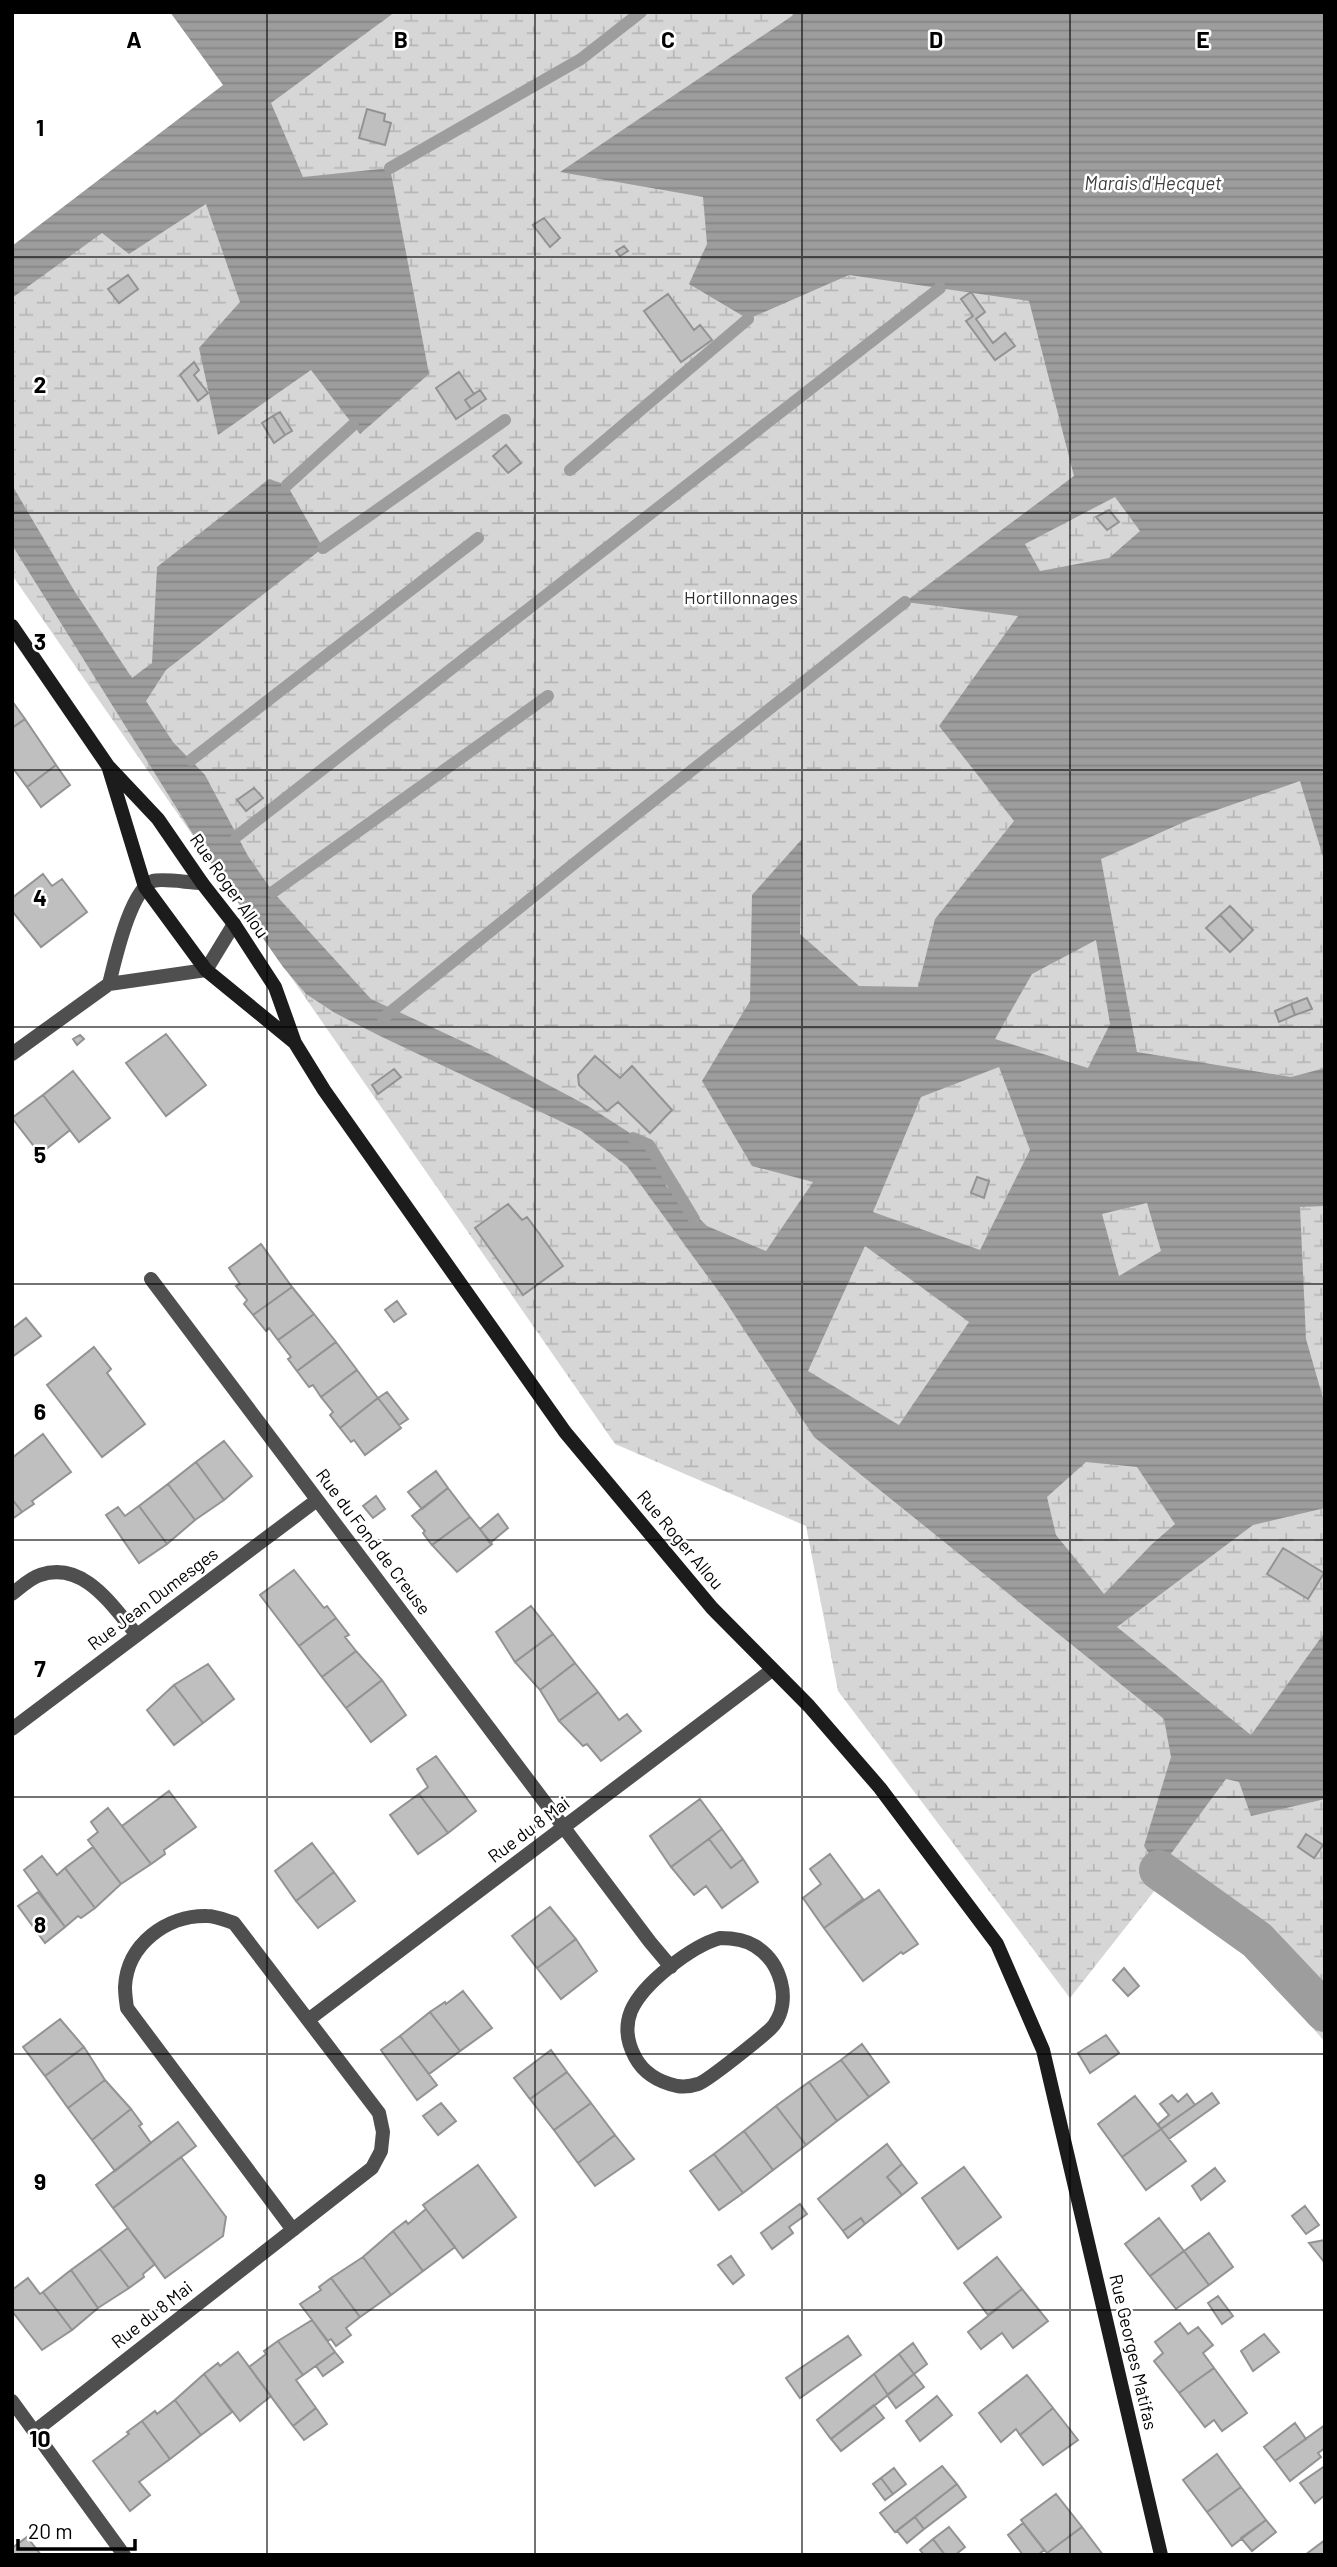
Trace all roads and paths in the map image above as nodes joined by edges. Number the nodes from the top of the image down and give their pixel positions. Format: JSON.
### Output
{"nodes":[{"id":1,"x":12,"y":626,"type":"edge"},
{"id":2,"x":108,"y":766,"type":"junction"},
{"id":3,"x":202,"y":883,"type":"junction"},
{"id":4,"x":145,"y":887,"type":"junction"},
{"id":5,"x":233,"y":924,"type":"junction"},
{"id":6,"x":206,"y":970,"type":"junction"},
{"id":7,"x":109,"y":984,"type":"junction"},
{"id":8,"x":295,"y":1043,"type":"junction"},
{"id":9,"x":12,"y":1054,"type":"edge"},
{"id":10,"x":151,"y":1279,"type":"dead end"},
{"id":11,"x":317,"y":1500,"type":"junction"},
{"id":12,"x":12,"y":1594,"type":"edge"},
{"id":13,"x":137,"y":1635,"type":"junction"},
{"id":14,"x":772,"y":1670,"type":"junction"},
{"id":15,"x":12,"y":1729,"type":"edge"},
{"id":16,"x":564,"y":1828,"type":"junction"},
{"id":17,"x":671,"y":1967,"type":"junction"},
{"id":18,"x":308,"y":2020,"type":"junction"},
{"id":19,"x":1043,"y":2050,"type":"joint"},
{"id":20,"x":293,"y":2230,"type":"junction"},
{"id":21,"x":12,"y":2401,"type":"edge"},
{"id":22,"x":35,"y":2431,"type":"junction"},
{"id":23,"x":124,"y":2555,"type":"edge"},
{"id":24,"x":1161,"y":2555,"type":"edge"}],
"edges":[{"from":1,"to":2,"type":"street","name":"Rue Roger Allou"},
{"from":2,"to":3,"type":"street","name":"Rue Roger Allou"},
{"from":2,"to":4,"type":"street","name":"Rue Roger Allou"},
{"from":3,"to":4,"type":"street"},
{"from":3,"to":5,"type":"street","name":"Rue Roger Allou"},
{"from":4,"to":6,"type":"street","name":"Rue Roger Allou"},
{"from":4,"to":7,"type":"street"},
{"from":5,"to":6,"type":"street"},
{"from":5,"to":8,"type":"street","name":"Rue Roger Allou"},
{"from":6,"to":7,"type":"street"},
{"from":6,"to":8,"type":"street","name":"Rue Roger Allou"},
{"from":7,"to":9,"type":"street"},
{"from":8,"to":14,"type":"street","name":"Rue Roger Allou"},
{"from":10,"to":11,"type":"street","name":"Rue du Fond de Creuse"},
{"from":11,"to":13,"type":"street","name":"Rue Jean Dumesges"},
{"from":11,"to":16,"type":"street","name":"Rue du Fond de Creuse"},
{"from":12,"to":13,"type":"street"},
{"from":13,"to":15,"type":"street","name":"Rue Jean Dumesges"},
{"from":14,"to":16,"type":"street","name":"Rue du 8 Mai"},
{"from":14,"to":19,"type":"street","name":"Rue Roger Allou"},
{"from":16,"to":17,"type":"street","name":"Rue du Fond de Creuse"},
{"from":16,"to":18,"type":"street","name":"Rue du 8 Mai"},
{"from":17,"to":17,"type":"street"},
{"from":18,"to":20,"type":"street","name":"Rue du 8 Mai"},
{"from":18,"to":20,"type":"street","name":"Rue du 8 Mai"},
{"from":19,"to":24,"type":"street","name":"Rue Georges Matifas"},
{"from":20,"to":22,"type":"street","name":"Rue du 8 Mai"},
{"from":21,"to":22,"type":"street"},
{"from":22,"to":23,"type":"street"}]}
